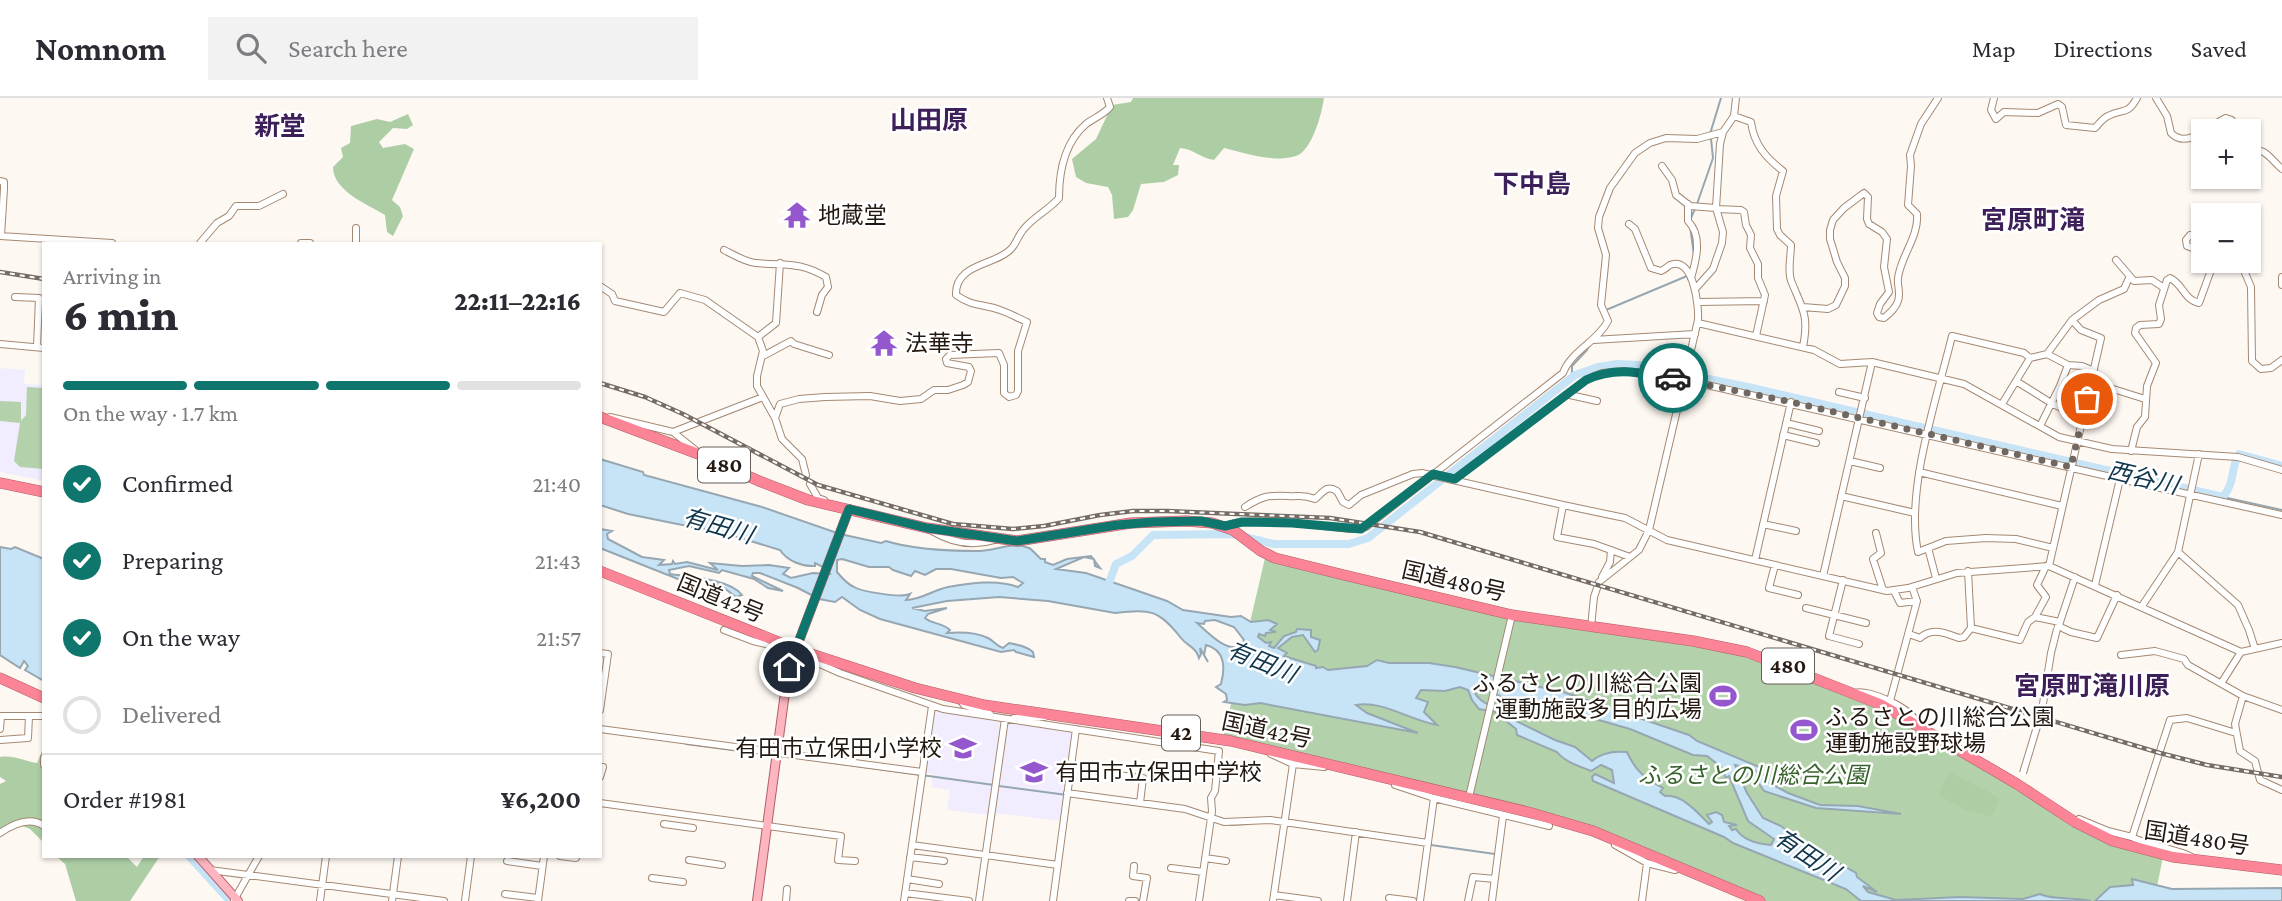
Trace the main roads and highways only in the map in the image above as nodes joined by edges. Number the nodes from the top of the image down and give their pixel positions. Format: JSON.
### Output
{"nodes":[{"id":1,"x":602,"y":417,"type":"edge"},
{"id":2,"x":0,"y":483,"type":"edge"},
{"id":3,"x":42,"y":492,"type":"edge"},
{"id":4,"x":848,"y":511,"type":"junction"},
{"id":5,"x":602,"y":572,"type":"edge"},
{"id":6,"x":796,"y":648,"type":"junction"},
{"id":7,"x":0,"y":676,"type":"edge"},
{"id":8,"x":42,"y":697,"type":"edge"},
{"id":9,"x":200,"y":858,"type":"edge"},
{"id":10,"x":2282,"y":870,"type":"edge"},
{"id":11,"x":235,"y":900,"type":"edge"},
{"id":12,"x":757,"y":901,"type":"edge"},
{"id":13,"x":1760,"y":901,"type":"edge"}],
"edges":[{"from":1,"to":4,"type":"highway","name":"国道480号","number":"480"},
{"from":2,"to":3,"type":"highway"},
{"from":4,"to":6,"type":"main road"},
{"from":4,"to":10,"type":"highway","name":"国道480号","number":"480"},
{"from":5,"to":6,"type":"highway","name":"国道42号","number":"42"},
{"from":6,"to":12,"type":"main road"},
{"from":6,"to":13,"type":"highway","name":"国道42号","number":"42"},
{"from":7,"to":8,"type":"highway"},
{"from":9,"to":11,"type":"main road"}]}
